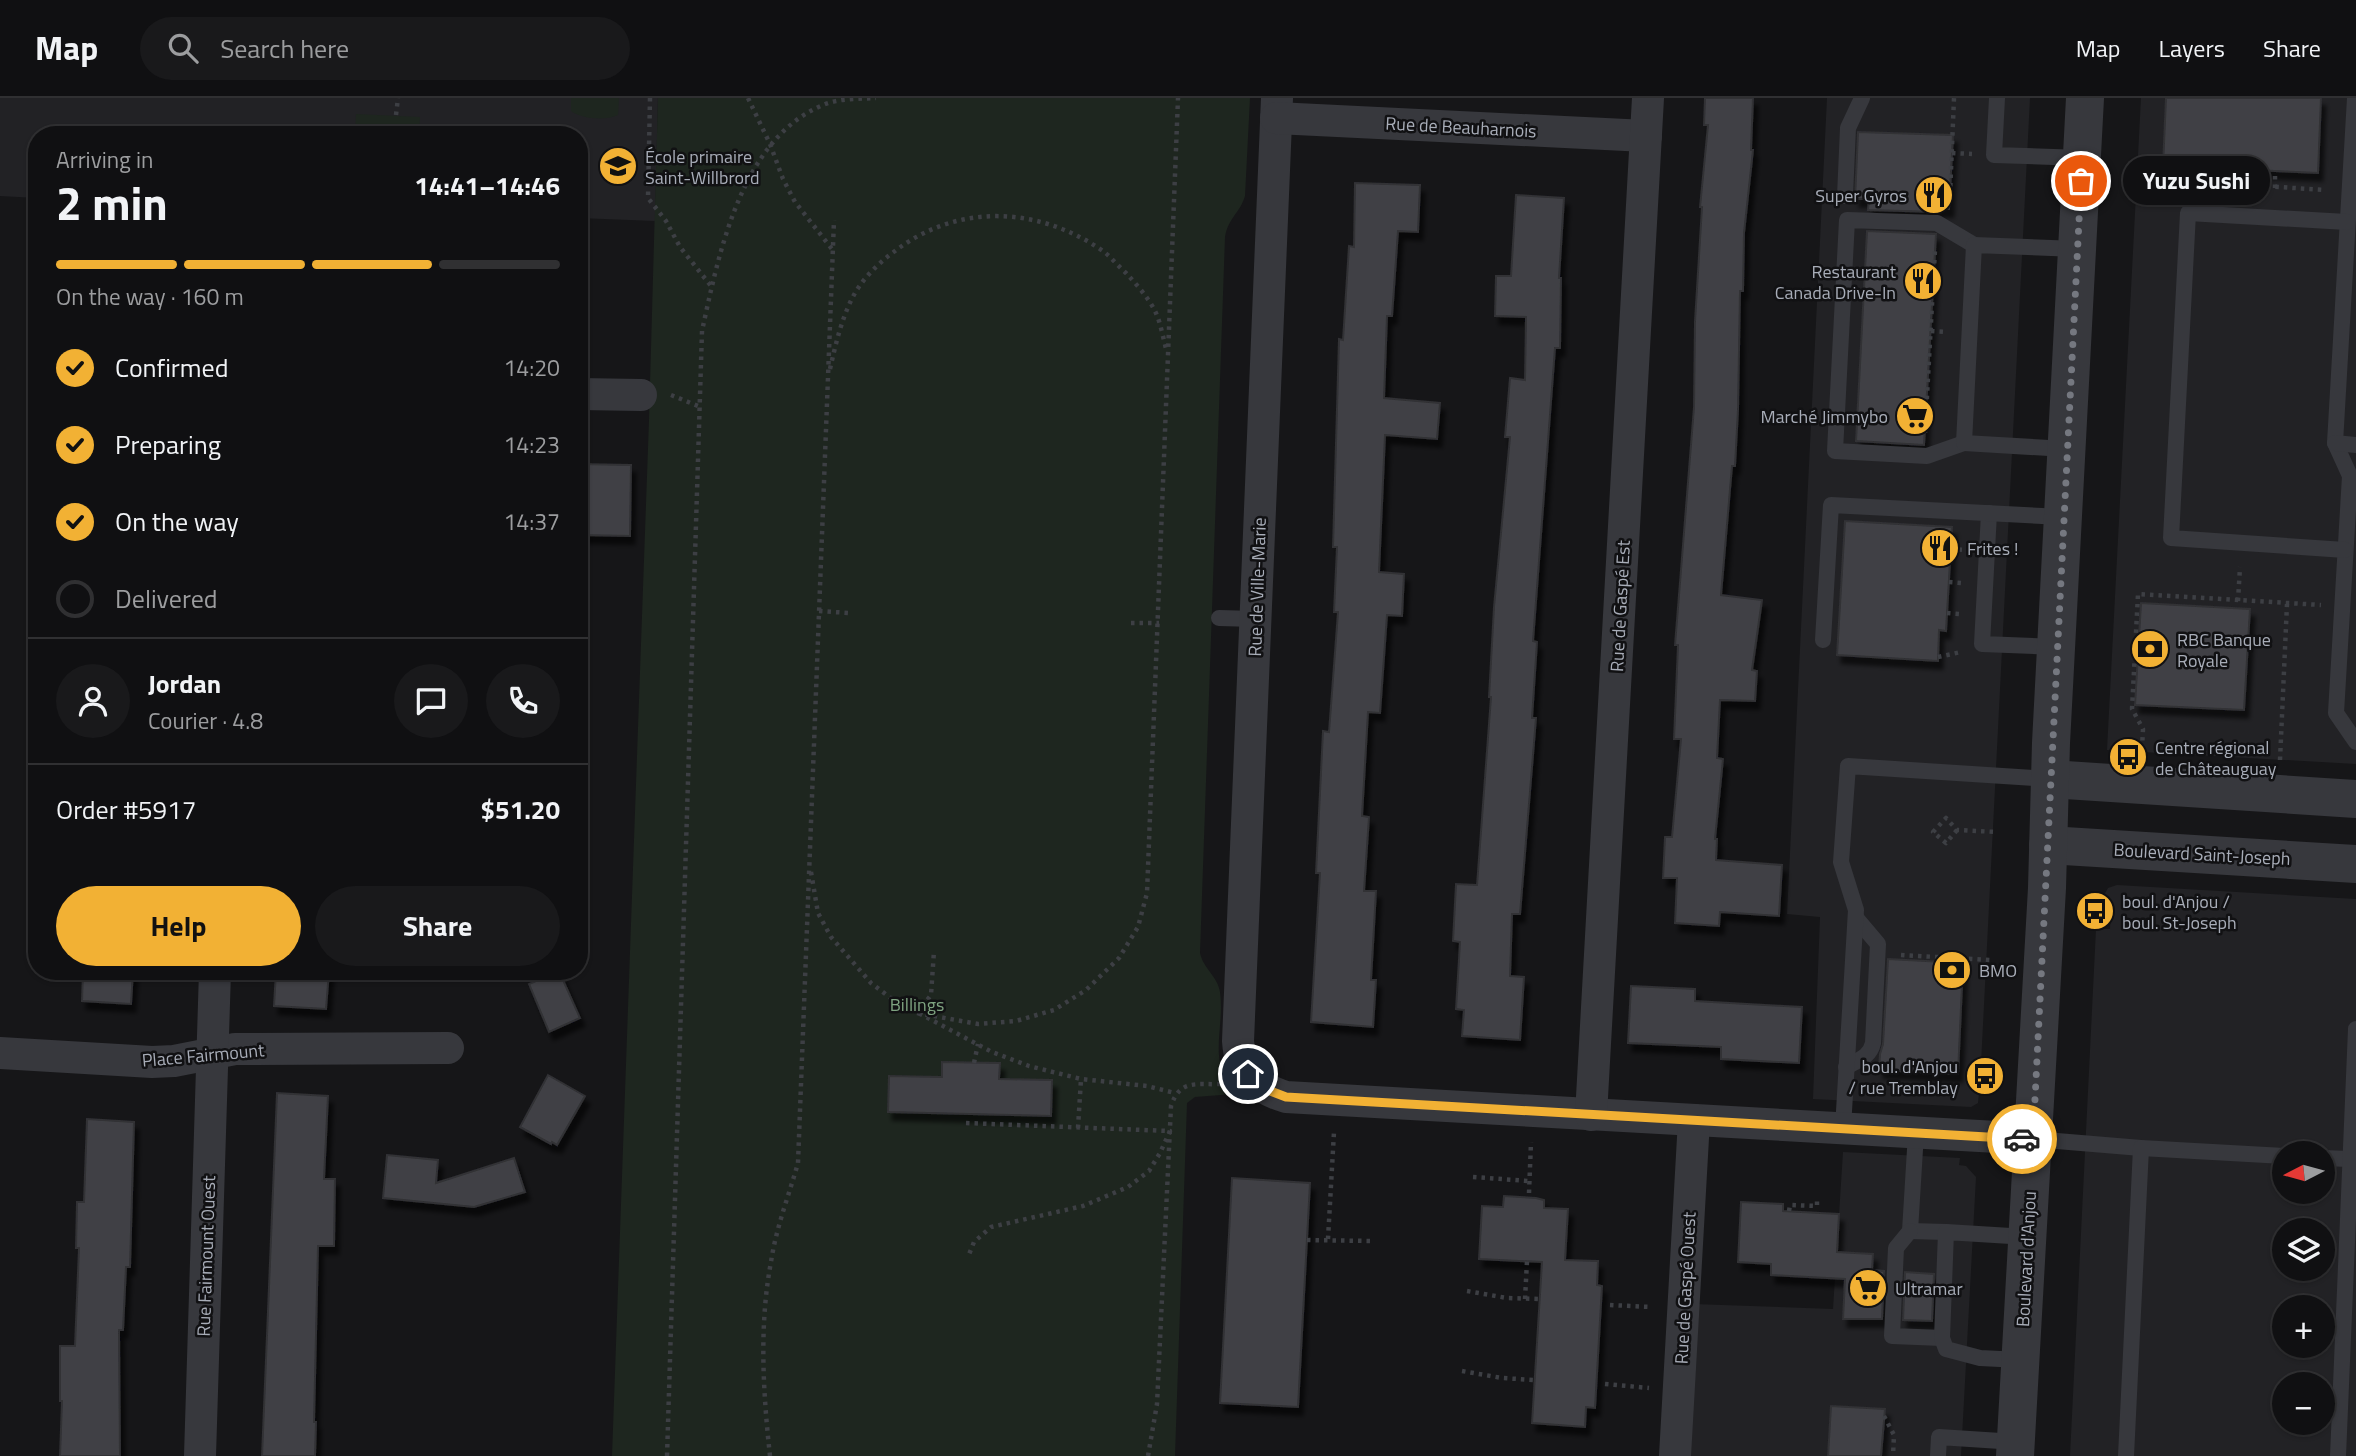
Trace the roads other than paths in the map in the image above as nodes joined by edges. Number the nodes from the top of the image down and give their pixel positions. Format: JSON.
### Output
{"nodes":[{"id":1,"x":1648,"y":98,"type":"edge"},
{"id":2,"x":1862,"y":98,"type":"edge"},
{"id":3,"x":1997,"y":98,"type":"edge"},
{"id":4,"x":2085,"y":98,"type":"edge"},
{"id":5,"x":2355,"y":98,"type":"edge"},
{"id":6,"x":1276,"y":108,"type":"edge"},
{"id":7,"x":1646,"y":136,"type":"junction"},
{"id":8,"x":2082,"y":159,"type":"junction"},
{"id":9,"x":1845,"y":197,"type":"dead end"},
{"id":10,"x":2347,"y":222,"type":"junction"},
{"id":11,"x":1974,"y":245,"type":"junction"},
{"id":12,"x":2077,"y":249,"type":"junction"},
{"id":13,"x":588,"y":394,"type":"edge"},
{"id":14,"x":654,"y":395,"type":"road end"},
{"id":15,"x":1964,"y":443,"type":"junction"},
{"id":16,"x":2334,"y":443,"type":"junction"},
{"id":17,"x":2356,"y":445,"type":"edge"},
{"id":18,"x":2066,"y":449,"type":"junction"},
{"id":19,"x":1989,"y":513,"type":"junction"},
{"id":20,"x":2062,"y":517,"type":"junction"},
{"id":21,"x":2345,"y":550,"type":"junction"},
{"id":22,"x":1219,"y":618,"type":"dead end"},
{"id":23,"x":1255,"y":619,"type":"junction"},
{"id":24,"x":1823,"y":640,"type":"dead end"},
{"id":25,"x":2056,"y":647,"type":"junction"},
{"id":26,"x":2356,"y":742,"type":"edge"},
{"id":27,"x":2050,"y":779,"type":"junction"},
{"id":28,"x":2356,"y":799,"type":"edge"},
{"id":29,"x":2048,"y":845,"type":"junction"},
{"id":30,"x":2356,"y":864,"type":"edge"},
{"id":31,"x":1856,"y":918,"type":"junction"},
{"id":32,"x":215,"y":980,"type":"edge"},
{"id":33,"x":2356,"y":1029,"type":"edge"},
{"id":34,"x":448,"y":1048,"type":"dead end"},
{"id":35,"x":0,"y":1053,"type":"edge"},
{"id":36,"x":212,"y":1055,"type":"junction"},
{"id":37,"x":1846,"y":1067,"type":"junction"},
{"id":38,"x":1591,"y":1115,"type":"junction"},
{"id":39,"x":1694,"y":1120,"type":"junction"},
{"id":40,"x":1843,"y":1128,"type":"junction"},
{"id":41,"x":1916,"y":1133,"type":"junction"},
{"id":42,"x":2033,"y":1139,"type":"junction"},
{"id":43,"x":2141,"y":1148,"type":"junction"},
{"id":44,"x":2272,"y":1155,"type":"edge"},
{"id":45,"x":2335,"y":1158,"type":"edge"},
{"id":46,"x":2350,"y":1159,"type":"junction"},
{"id":47,"x":1910,"y":1231,"type":"junction"},
{"id":48,"x":1946,"y":1232,"type":"junction"},
{"id":49,"x":2027,"y":1237,"type":"junction"},
{"id":50,"x":1942,"y":1338,"type":"junction"},
{"id":51,"x":2020,"y":1360,"type":"junction"},
{"id":52,"x":2015,"y":1449,"type":"edge"},
{"id":53,"x":200,"y":1456,"type":"edge"},
{"id":54,"x":1675,"y":1456,"type":"edge"},
{"id":55,"x":1938,"y":1456,"type":"edge"},
{"id":56,"x":2126,"y":1456,"type":"edge"},
{"id":57,"x":2338,"y":1456,"type":"edge"}],
"edges":[{"from":1,"to":7,"type":"street","name":"Rue de Gaspé Est"},
{"from":2,"to":9,"type":"lane"},
{"from":3,"to":8,"type":"lane"},
{"from":4,"to":8,"type":"street","name":"Boulevard d'Anjou"},
{"from":5,"to":10,"type":"lane"},
{"from":6,"to":7,"type":"street","name":"Rue de Beauharnois"},
{"from":6,"to":23,"type":"street","name":"Rue de Ville-Marie"},
{"from":7,"to":38,"type":"street","name":"Rue de Gaspé Est"},
{"from":8,"to":12,"type":"street","name":"Boulevard d'Anjou"},
{"from":10,"to":16,"type":"lane"},
{"from":10,"to":21,"type":"lane"},
{"from":11,"to":12,"type":"lane"},
{"from":11,"to":15,"type":"lane"},
{"from":11,"to":15,"type":"lane"},
{"from":12,"to":18,"type":"street","name":"Boulevard d'Anjou"},
{"from":13,"to":14,"type":"street"},
{"from":15,"to":18,"type":"lane"},
{"from":16,"to":17,"type":"lane"},
{"from":16,"to":21,"type":"lane"},
{"from":18,"to":20,"type":"street","name":"Boulevard d'Anjou"},
{"from":19,"to":20,"type":"lane"},
{"from":19,"to":24,"type":"lane"},
{"from":19,"to":25,"type":"lane"},
{"from":20,"to":25,"type":"street","name":"Boulevard d'Anjou"},
{"from":21,"to":26,"type":"lane"},
{"from":22,"to":23,"type":"lane"},
{"from":23,"to":38,"type":"street","name":"Rue de Ville-Marie"},
{"from":25,"to":27,"type":"street","name":"Boulevard d'Anjou"},
{"from":27,"to":28,"type":"street"},
{"from":27,"to":29,"type":"street","name":"Boulevard d'Anjou"},
{"from":27,"to":31,"type":"lane"},
{"from":29,"to":30,"type":"street","name":"Boulevard Saint-Joseph"},
{"from":29,"to":42,"type":"street","name":"Boulevard d'Anjou"},
{"from":31,"to":37,"type":"lane"},
{"from":31,"to":37,"type":"lane"},
{"from":32,"to":36,"type":"street","name":"Rue Fairmount Ouest"},
{"from":33,"to":46,"type":"lane"},
{"from":34,"to":36,"type":"street","name":"Place Fairmount"},
{"from":35,"to":36,"type":"street","name":"Place Fairmount"},
{"from":36,"to":53,"type":"street","name":"Rue Fairmount Ouest"},
{"from":37,"to":40,"type":"lane"},
{"from":38,"to":39,"type":"street"},
{"from":39,"to":40,"type":"street"},
{"from":39,"to":54,"type":"street","name":"Rue de Gaspé Ouest"},
{"from":40,"to":41,"type":"street"},
{"from":41,"to":42,"type":"street"},
{"from":41,"to":47,"type":"lane"},
{"from":42,"to":43,"type":"lane"},
{"from":42,"to":49,"type":"street","name":"Boulevard d'Anjou"},
{"from":43,"to":44,"type":"lane"},
{"from":43,"to":56,"type":"lane"},
{"from":45,"to":46,"type":"lane"},
{"from":46,"to":57,"type":"lane"},
{"from":47,"to":48,"type":"lane"},
{"from":47,"to":50,"type":"lane"},
{"from":48,"to":49,"type":"lane"},
{"from":48,"to":50,"type":"lane"},
{"from":49,"to":51,"type":"street","name":"Boulevard d'Anjou"},
{"from":50,"to":51,"type":"lane"},
{"from":51,"to":52,"type":"street","name":"Boulevard d'Anjou"},
{"from":52,"to":55,"type":"lane"}]}
